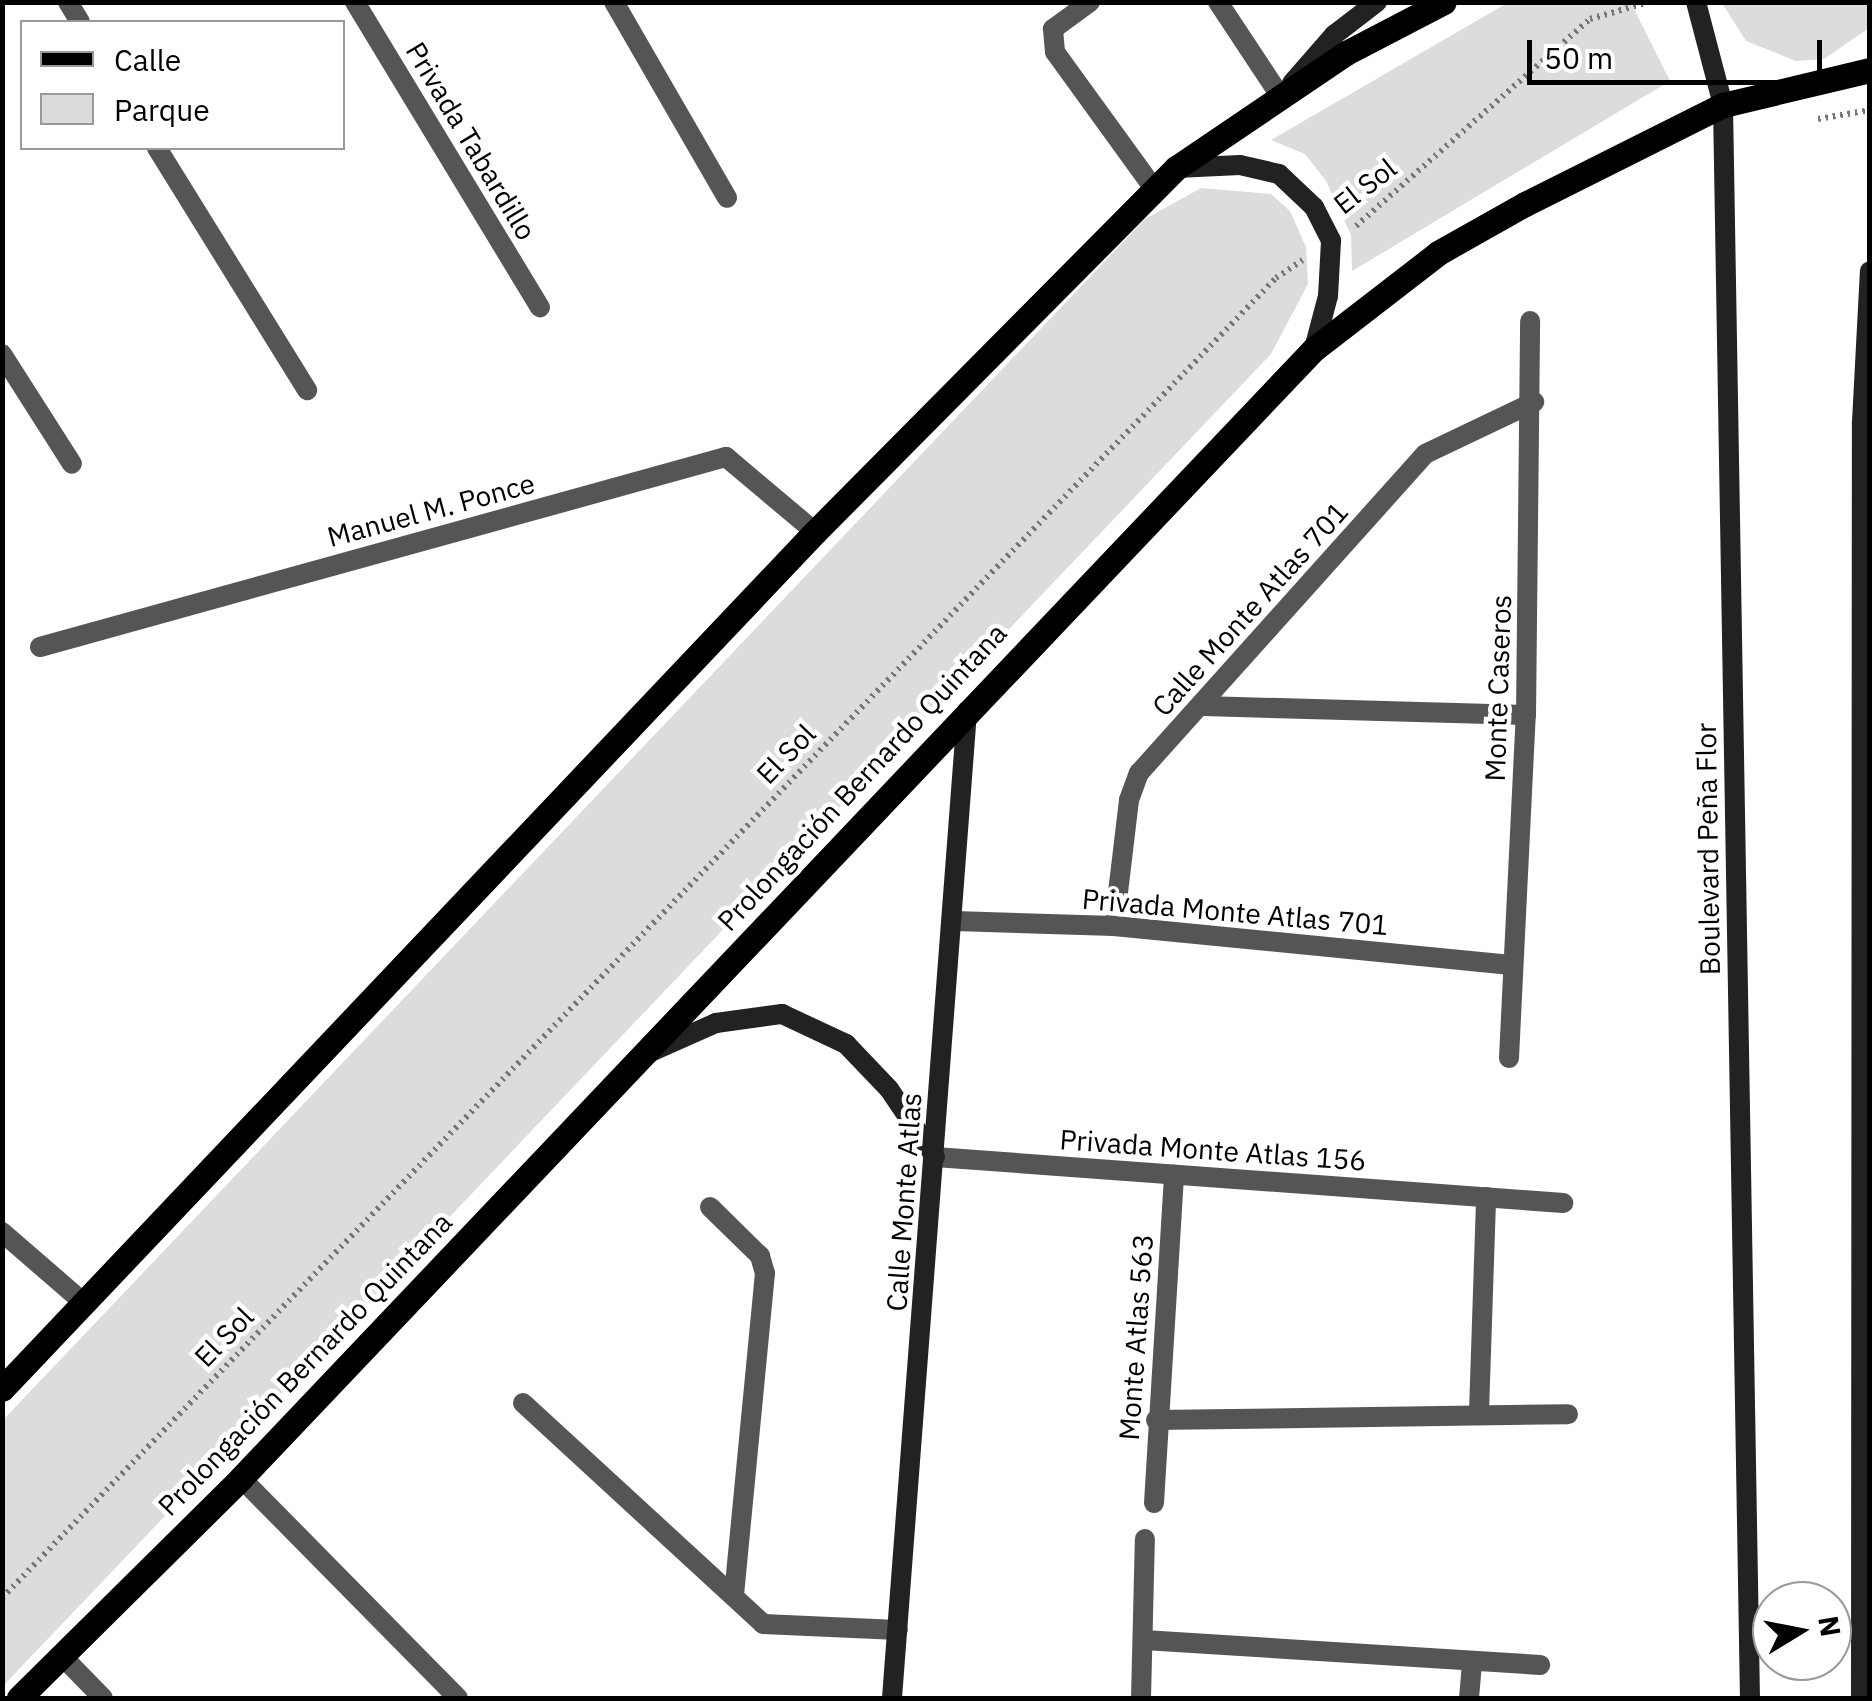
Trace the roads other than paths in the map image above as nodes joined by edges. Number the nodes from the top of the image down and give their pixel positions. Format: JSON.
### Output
{"nodes":[{"id":1,"x":355,"y":2,"type":"edge"},
{"id":2,"x":614,"y":2,"type":"edge"},
{"id":3,"x":1090,"y":2,"type":"edge"},
{"id":4,"x":1218,"y":2,"type":"edge"},
{"id":5,"x":1377,"y":2,"type":"edge"},
{"id":6,"x":1444,"y":2,"type":"edge"},
{"id":7,"x":1696,"y":2,"type":"edge"},
{"id":8,"x":1870,"y":70,"type":"edge"},
{"id":9,"x":1283,"y":92,"type":"junction"},
{"id":10,"x":1723,"y":105,"type":"junction"},
{"id":11,"x":158,"y":150,"type":"edge"},
{"id":12,"x":1176,"y":168,"type":"junction"},
{"id":13,"x":1155,"y":190,"type":"junction"},
{"id":14,"x":727,"y":198,"type":"dead end"},
{"id":15,"x":1870,"y":271,"type":"edge"},
{"id":16,"x":540,"y":307,"type":"dead end"},
{"id":17,"x":1530,"y":321,"type":"dead end"},
{"id":18,"x":1314,"y":349,"type":"junction"},
{"id":19,"x":2,"y":354,"type":"edge"},
{"id":20,"x":307,"y":390,"type":"dead end"},
{"id":21,"x":1534,"y":402,"type":"junction"},
{"id":22,"x":72,"y":464,"type":"dead end"},
{"id":23,"x":815,"y":532,"type":"junction"},
{"id":24,"x":40,"y":647,"type":"dead end"},
{"id":25,"x":1204,"y":706,"type":"junction"},
{"id":26,"x":967,"y":708,"type":"junction"},
{"id":27,"x":1526,"y":715,"type":"junction"},
{"id":28,"x":954,"y":920,"type":"junction"},
{"id":29,"x":1114,"y":926,"type":"junction"},
{"id":30,"x":1511,"y":965,"type":"junction"},
{"id":31,"x":638,"y":1058,"type":"junction"},
{"id":32,"x":1509,"y":1058,"type":"dead end"},
{"id":33,"x":935,"y":1158,"type":"junction"},
{"id":34,"x":1174,"y":1175,"type":"junction"},
{"id":35,"x":1486,"y":1198,"type":"junction"},
{"id":36,"x":1563,"y":1203,"type":"dead end"},
{"id":37,"x":710,"y":1207,"type":"dead end"},
{"id":38,"x":2,"y":1232,"type":"edge"},
{"id":39,"x":84,"y":1303,"type":"junction"},
{"id":40,"x":2,"y":1389,"type":"edge"},
{"id":41,"x":523,"y":1403,"type":"dead end"},
{"id":42,"x":1479,"y":1412,"type":"junction"},
{"id":43,"x":1568,"y":1414,"type":"dead end"},
{"id":44,"x":1156,"y":1420,"type":"junction"},
{"id":45,"x":241,"y":1478,"type":"junction"},
{"id":46,"x":1154,"y":1503,"type":"dead end"},
{"id":47,"x":1145,"y":1539,"type":"dead end"},
{"id":48,"x":734,"y":1598,"type":"junction"},
{"id":49,"x":898,"y":1630,"type":"junction"},
{"id":50,"x":1144,"y":1640,"type":"junction"},
{"id":51,"x":61,"y":1655,"type":"junction"},
{"id":52,"x":1472,"y":1661,"type":"junction"},
{"id":53,"x":1540,"y":1665,"type":"dead end"},
{"id":54,"x":19,"y":1698,"type":"edge"},
{"id":55,"x":103,"y":1698,"type":"edge"},
{"id":56,"x":458,"y":1698,"type":"edge"},
{"id":57,"x":892,"y":1698,"type":"edge"},
{"id":58,"x":1141,"y":1698,"type":"edge"},
{"id":59,"x":1469,"y":1698,"type":"edge"},
{"id":60,"x":1750,"y":1698,"type":"edge"},
{"id":61,"x":1861,"y":1698,"type":"edge"}],
"edges":[{"from":1,"to":16,"type":"street","name":"Privada Tabardillo"},
{"from":2,"to":14,"type":"street"},
{"from":3,"to":13,"type":"street"},
{"from":4,"to":9,"type":"street"},
{"from":5,"to":9,"type":"main road"},
{"from":6,"to":9,"type":"main road"},
{"from":7,"to":10,"type":"main road","name":"Boulevard Peña Flor"},
{"from":8,"to":10,"type":"main road","name":"Prolongación Bernardo Quintana"},
{"from":9,"to":12,"type":"main road"},
{"from":10,"to":18,"type":"main road","name":"Prolongación Bernardo Quintana"},
{"from":10,"to":60,"type":"main road","name":"Boulevard Peña Flor"},
{"from":11,"to":20,"type":"street"},
{"from":12,"to":13,"type":"main road"},
{"from":12,"to":18,"type":"main road"},
{"from":13,"to":23,"type":"main road"},
{"from":15,"to":61,"type":"main road"},
{"from":17,"to":21,"type":"street","name":"Monte Caseros"},
{"from":18,"to":26,"type":"main road","name":"Prolongación Bernardo Quintana"},
{"from":19,"to":22,"type":"street"},
{"from":21,"to":25,"type":"street","name":"Calle Monte Atlas 701"},
{"from":21,"to":27,"type":"street","name":"Monte Caseros"},
{"from":23,"to":24,"type":"street","name":"Manuel M. Ponce"},
{"from":23,"to":39,"type":"main road"},
{"from":25,"to":27,"type":"street"},
{"from":25,"to":29,"type":"street","name":"Calle Monte Atlas 701"},
{"from":26,"to":28,"type":"main road","name":"Calle Monte Atlas"},
{"from":26,"to":31,"type":"main road","name":"Prolongación Bernardo Quintana"},
{"from":27,"to":30,"type":"street","name":"Monte Caseros"},
{"from":28,"to":29,"type":"street","name":"Privada Monte Atlas 701"},
{"from":28,"to":33,"type":"main road","name":"Calle Monte Atlas"},
{"from":29,"to":30,"type":"street","name":"Privada Monte Atlas 701"},
{"from":30,"to":32,"type":"street","name":"Monte Caseros"},
{"from":31,"to":33,"type":"main road"},
{"from":31,"to":45,"type":"main road","name":"Prolongación Bernardo Quintana"},
{"from":33,"to":34,"type":"street","name":"Privada Monte Atlas 156"},
{"from":33,"to":49,"type":"main road","name":"Calle Monte Atlas"},
{"from":34,"to":35,"type":"street","name":"Privada Monte Atlas 156"},
{"from":34,"to":44,"type":"street","name":"Monte Atlas 563"},
{"from":35,"to":36,"type":"street","name":"Privada Monte Atlas 156"},
{"from":35,"to":42,"type":"street"},
{"from":37,"to":48,"type":"street"},
{"from":38,"to":39,"type":"street"},
{"from":39,"to":40,"type":"main road"},
{"from":41,"to":48,"type":"street"},
{"from":42,"to":43,"type":"street"},
{"from":42,"to":44,"type":"street"},
{"from":44,"to":46,"type":"street","name":"Monte Atlas 563"},
{"from":45,"to":51,"type":"main road","name":"Prolongación Bernardo Quintana"},
{"from":45,"to":56,"type":"street"},
{"from":47,"to":50,"type":"street"},
{"from":48,"to":49,"type":"street"},
{"from":49,"to":57,"type":"main road","name":"Calle Monte Atlas"},
{"from":50,"to":52,"type":"street"},
{"from":50,"to":58,"type":"street"},
{"from":51,"to":54,"type":"main road","name":"Prolongación Bernardo Quintana"},
{"from":51,"to":55,"type":"street"},
{"from":52,"to":53,"type":"street"},
{"from":52,"to":59,"type":"street"}]}
